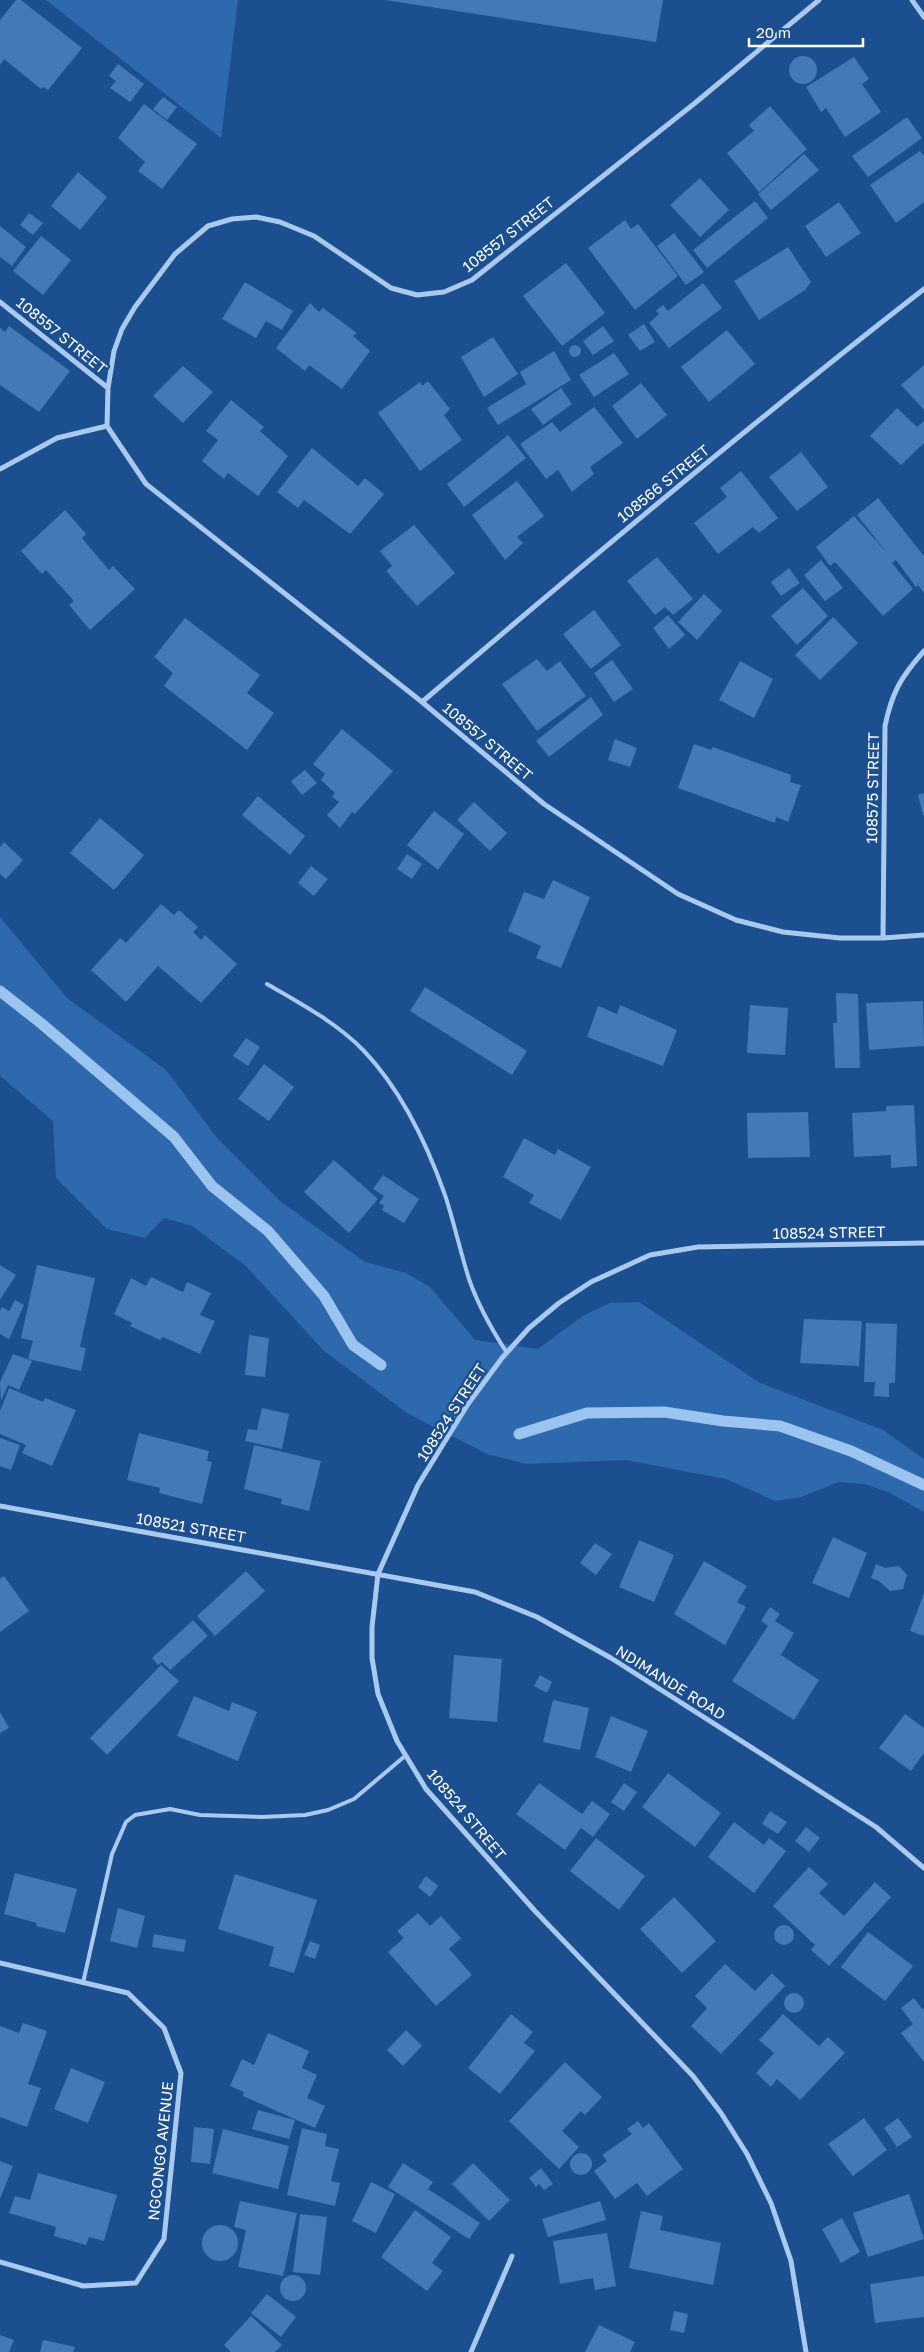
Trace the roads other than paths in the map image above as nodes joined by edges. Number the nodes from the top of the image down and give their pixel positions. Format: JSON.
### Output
{"nodes":[{"id":1,"x":819,"y":0,"type":"edge"},
{"id":2,"x":912,"y":0,"type":"edge"},
{"id":3,"x":924,"y":17,"type":"edge"},
{"id":4,"x":924,"y":289,"type":"edge"},
{"id":5,"x":0,"y":302,"type":"edge"},
{"id":6,"x":108,"y":388,"type":"junction"},
{"id":7,"x":107,"y":426,"type":"junction"},
{"id":8,"x":0,"y":468,"type":"edge"},
{"id":9,"x":924,"y":651,"type":"edge"},
{"id":10,"x":422,"y":702,"type":"junction"},
{"id":11,"x":924,"y":935,"type":"edge"},
{"id":12,"x":883,"y":938,"type":"junction"},
{"id":13,"x":267,"y":984,"type":"dead end"},
{"id":14,"x":924,"y":1243,"type":"edge"},
{"id":15,"x":507,"y":1353,"type":"junction"},
{"id":16,"x":0,"y":1506,"type":"edge"},
{"id":17,"x":378,"y":1574,"type":"junction"},
{"id":18,"x":405,"y":1756,"type":"junction"},
{"id":19,"x":924,"y":1868,"type":"edge"},
{"id":20,"x":0,"y":1963,"type":"edge"},
{"id":21,"x":83,"y":1983,"type":"junction"},
{"id":22,"x":512,"y":2256,"type":"dead end"},
{"id":23,"x":0,"y":2262,"type":"edge"},
{"id":24,"x":471,"y":2352,"type":"edge"},
{"id":25,"x":806,"y":2352,"type":"edge"}],
"edges":[{"from":1,"to":6,"type":"street","name":"108557 STREET"},
{"from":2,"to":3,"type":"street"},
{"from":4,"to":10,"type":"street","name":"108566 STREET"},
{"from":5,"to":6,"type":"street","name":"108557 STREET"},
{"from":6,"to":7,"type":"street","name":"108557 STREET"},
{"from":7,"to":8,"type":"street"},
{"from":7,"to":10,"type":"street","name":"108557 STREET"},
{"from":9,"to":12,"type":"street","name":"108575 STREET"},
{"from":10,"to":12,"type":"street","name":"108557 STREET"},
{"from":11,"to":12,"type":"street","name":"108557 STREET"},
{"from":13,"to":15,"type":"lane"},
{"from":14,"to":15,"type":"street","name":"108524 STREET"},
{"from":15,"to":17,"type":"street","name":"108524 STREET"},
{"from":16,"to":17,"type":"street","name":"108521 STREET"},
{"from":17,"to":18,"type":"street","name":"108524 STREET"},
{"from":17,"to":19,"type":"street","name":"NDIMANDE ROAD"},
{"from":18,"to":21,"type":"lane"},
{"from":18,"to":25,"type":"street","name":"108524 STREET"},
{"from":20,"to":21,"type":"street","name":"NGCONGO AVENUE"},
{"from":21,"to":23,"type":"street","name":"NGCONGO AVENUE"},
{"from":22,"to":24,"type":"street"}]}
